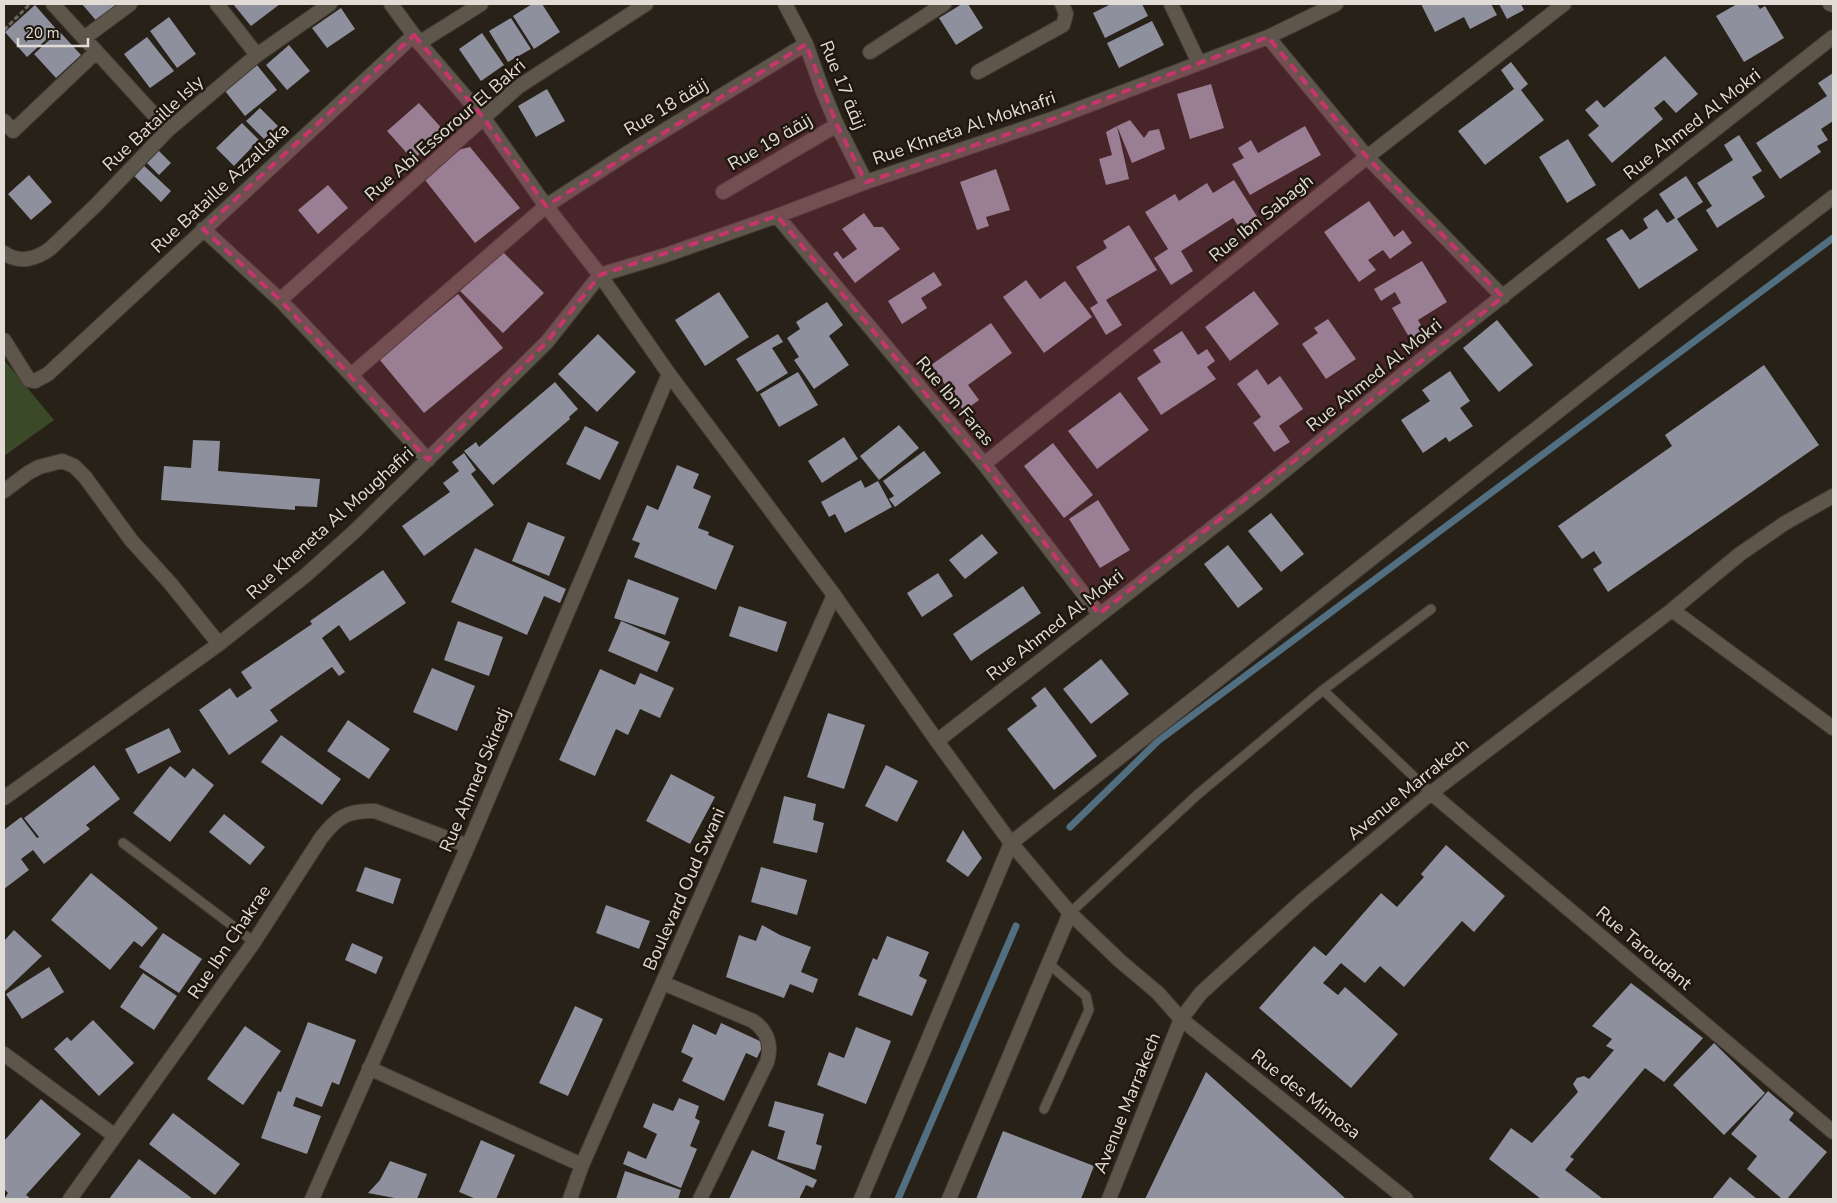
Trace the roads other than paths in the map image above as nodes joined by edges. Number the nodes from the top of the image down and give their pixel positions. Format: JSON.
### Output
{"nodes":[{"id":1,"x":53,"y":4,"type":"edge"},
{"id":2,"x":130,"y":4,"type":"edge"},
{"id":3,"x":217,"y":4,"type":"edge"},
{"id":4,"x":330,"y":4,"type":"edge"},
{"id":5,"x":391,"y":4,"type":"edge"},
{"id":6,"x":481,"y":4,"type":"edge"},
{"id":7,"x":646,"y":4,"type":"edge"},
{"id":8,"x":785,"y":4,"type":"edge"},
{"id":9,"x":916,"y":4,"type":"edge"},
{"id":10,"x":944,"y":4,"type":"edge"},
{"id":11,"x":1062,"y":4,"type":"edge"},
{"id":12,"x":1170,"y":4,"type":"edge"},
{"id":13,"x":1336,"y":4,"type":"edge"},
{"id":14,"x":1564,"y":4,"type":"edge"},
{"id":15,"x":923,"y":16,"type":"junction"},
{"id":16,"x":1268,"y":37,"type":"junction"},
{"id":17,"x":1833,"y":37,"type":"edge"},
{"id":18,"x":84,"y":38,"type":"junction"},
{"id":19,"x":417,"y":39,"type":"junction"},
{"id":20,"x":806,"y":44,"type":"junction"},
{"id":21,"x":96,"y":52,"type":"junction"},
{"id":22,"x":870,"y":52,"type":"dead end"},
{"id":23,"x":256,"y":55,"type":"junction"},
{"id":24,"x":1200,"y":63,"type":"junction"},
{"id":25,"x":978,"y":72,"type":"dead end"},
{"id":26,"x":483,"y":117,"type":"junction"},
{"id":27,"x":837,"y":125,"type":"junction"},
{"id":28,"x":8,"y":126,"type":"edge"},
{"id":29,"x":168,"y":130,"type":"junction"},
{"id":30,"x":1367,"y":157,"type":"junction"},
{"id":31,"x":866,"y":182,"type":"junction"},
{"id":32,"x":723,"y":192,"type":"dead end"},
{"id":33,"x":1833,"y":196,"type":"edge"},
{"id":34,"x":546,"y":206,"type":"junction"},
{"id":35,"x":777,"y":216,"type":"junction"},
{"id":36,"x":203,"y":228,"type":"junction"},
{"id":37,"x":4,"y":253,"type":"edge"},
{"id":38,"x":600,"y":276,"type":"junction"},
{"id":39,"x":1503,"y":297,"type":"junction"},
{"id":40,"x":280,"y":300,"type":"junction"},
{"id":41,"x":4,"y":340,"type":"edge"},
{"id":42,"x":669,"y":374,"type":"junction"},
{"id":43,"x":351,"y":375,"type":"junction"},
{"id":44,"x":428,"y":460,"type":"junction"},
{"id":45,"x":984,"y":464,"type":"junction"},
{"id":46,"x":4,"y":491,"type":"edge"},
{"id":47,"x":1833,"y":496,"type":"edge"},
{"id":48,"x":834,"y":595,"type":"junction"},
{"id":49,"x":1431,"y":609,"type":"dead end"},
{"id":50,"x":1672,"y":610,"type":"junction"},
{"id":51,"x":1099,"y":614,"type":"junction"},
{"id":52,"x":219,"y":644,"type":"junction"},
{"id":53,"x":1323,"y":690,"type":"junction"},
{"id":54,"x":1833,"y":728,"type":"edge"},
{"id":55,"x":937,"y":741,"type":"junction"},
{"id":56,"x":1430,"y":793,"type":"junction"},
{"id":57,"x":4,"y":798,"type":"edge"},
{"id":58,"x":123,"y":842,"type":"dead end"},
{"id":59,"x":1012,"y":843,"type":"junction"},
{"id":60,"x":468,"y":846,"type":"junction"},
{"id":61,"x":1070,"y":914,"type":"junction"},
{"id":62,"x":254,"y":942,"type":"junction"},
{"id":63,"x":1049,"y":964,"type":"junction"},
{"id":64,"x":663,"y":983,"type":"junction"},
{"id":65,"x":1181,"y":1018,"type":"junction"},
{"id":66,"x":4,"y":1054,"type":"edge"},
{"id":67,"x":369,"y":1068,"type":"junction"},
{"id":68,"x":1044,"y":1109,"type":"dead end"},
{"id":69,"x":1833,"y":1132,"type":"edge"},
{"id":70,"x":115,"y":1136,"type":"junction"},
{"id":71,"x":582,"y":1165,"type":"junction"},
{"id":72,"x":70,"y":1199,"type":"edge"},
{"id":73,"x":312,"y":1199,"type":"edge"},
{"id":74,"x":570,"y":1199,"type":"edge"},
{"id":75,"x":700,"y":1199,"type":"edge"},
{"id":76,"x":861,"y":1199,"type":"edge"},
{"id":77,"x":949,"y":1199,"type":"edge"},
{"id":78,"x":1109,"y":1199,"type":"edge"},
{"id":79,"x":1406,"y":1199,"type":"edge"}],
"edges":[{"from":1,"to":18,"type":"street"},
{"from":2,"to":18,"type":"street"},
{"from":3,"to":23,"type":"street"},
{"from":4,"to":23,"type":"street","name":"Rue Bataille Isly"},
{"from":5,"to":19,"type":"street","name":"Rue des Mimosa"},
{"from":6,"to":19,"type":"street","name":"Rue Bataille Azzallaka"},
{"from":7,"to":26,"type":"street","name":"Rue Abi Essorour El Bakri"},
{"from":8,"to":20,"type":"street","name":"Rue 17 زنقة"},
{"from":9,"to":15,"type":"street"},
{"from":10,"to":15,"type":"street"},
{"from":11,"to":25,"type":"street"},
{"from":12,"to":24,"type":"street"},
{"from":13,"to":16,"type":"street","name":"Rue Khneta Al Mokhafri"},
{"from":14,"to":30,"type":"street","name":"Rue Ibn Sabagh"},
{"from":15,"to":22,"type":"street"},
{"from":16,"to":24,"type":"street","name":"Rue Khneta Al Mokhafri"},
{"from":16,"to":30,"type":"street"},
{"from":17,"to":39,"type":"street","name":"Rue Ahmed Al Mokri"},
{"from":18,"to":21,"type":"street"},
{"from":19,"to":26,"type":"street","name":"Rue des Mimosa"},
{"from":19,"to":36,"type":"street","name":"Rue Bataille Azzallaka"},
{"from":20,"to":27,"type":"street","name":"Rue 17 زنقة"},
{"from":20,"to":34,"type":"street","name":"Rue 18 زنقة"},
{"from":21,"to":28,"type":"street"},
{"from":21,"to":29,"type":"street"},
{"from":23,"to":29,"type":"street","name":"Rue Bataille Isly"},
{"from":24,"to":31,"type":"street","name":"Rue Khneta Al Mokhafri"},
{"from":26,"to":34,"type":"street","name":"Rue des Mimosa"},
{"from":26,"to":40,"type":"street","name":"Rue Abi Essorour El Bakri"},
{"from":27,"to":31,"type":"street","name":"Rue 17 زنقة"},
{"from":27,"to":32,"type":"street","name":"Rue 19 زنقة"},
{"from":29,"to":37,"type":"street","name":"Rue Bataille Isly"},
{"from":30,"to":39,"type":"street"},
{"from":30,"to":45,"type":"street","name":"Rue Ibn Sabagh"},
{"from":31,"to":35,"type":"street","name":"Rue Khneta Al Mokhafri"},
{"from":33,"to":59,"type":"street"},
{"from":34,"to":38,"type":"street","name":"Rue des Mimosa"},
{"from":34,"to":43,"type":"street","name":"Rue 18 زنقة"},
{"from":35,"to":38,"type":"street","name":"Rue Khneta Al Mokhafri"},
{"from":35,"to":45,"type":"street","name":"Rue Ibn Faras"},
{"from":36,"to":40,"type":"street"},
{"from":36,"to":41,"type":"street","name":"Rue Bataille Azzallaka"},
{"from":38,"to":42,"type":"street","name":"Rue des Mimosa"},
{"from":38,"to":44,"type":"street","name":"Rue Kheneta Al Moughafiri"},
{"from":39,"to":51,"type":"street","name":"Rue Ahmed Al Mokri"},
{"from":40,"to":43,"type":"street"},
{"from":42,"to":48,"type":"street","name":"Rue des Mimosa"},
{"from":42,"to":60,"type":"street","name":"Rue Ahmed Skiredj"},
{"from":43,"to":44,"type":"street"},
{"from":44,"to":52,"type":"street","name":"Rue Kheneta Al Moughafiri"},
{"from":45,"to":51,"type":"street","name":"Rue Ibn Faras"},
{"from":46,"to":52,"type":"street"},
{"from":47,"to":50,"type":"street","name":"Avenue Marrakech"},
{"from":48,"to":55,"type":"street","name":"Rue des Mimosa"},
{"from":48,"to":64,"type":"street","name":"Boulevard Oud Swani"},
{"from":49,"to":53,"type":"lane"},
{"from":50,"to":54,"type":"street"},
{"from":50,"to":56,"type":"street","name":"Avenue Marrakech"},
{"from":51,"to":55,"type":"street","name":"Rue Ahmed Al Mokri"},
{"from":52,"to":57,"type":"street","name":"Rue Kheneta Al Moughafiri"},
{"from":53,"to":56,"type":"lane"},
{"from":53,"to":61,"type":"lane"},
{"from":55,"to":59,"type":"street","name":"Rue des Mimosa"},
{"from":56,"to":65,"type":"street","name":"Avenue Marrakech"},
{"from":56,"to":69,"type":"street","name":"Rue Taroudant"},
{"from":58,"to":62,"type":"lane"},
{"from":59,"to":61,"type":"street","name":"Rue des Mimosa"},
{"from":59,"to":76,"type":"street"},
{"from":60,"to":62,"type":"street","name":"Rue Ibn Chakrae"},
{"from":60,"to":67,"type":"street","name":"Rue Ahmed Skiredj"},
{"from":61,"to":63,"type":"street"},
{"from":61,"to":65,"type":"street","name":"Rue des Mimosa"},
{"from":62,"to":70,"type":"street","name":"Rue Ibn Chakrae"},
{"from":63,"to":68,"type":"lane"},
{"from":63,"to":77,"type":"street"},
{"from":64,"to":71,"type":"street","name":"Boulevard Oud Swani"},
{"from":64,"to":75,"type":"street"},
{"from":65,"to":78,"type":"street","name":"Avenue Marrakech"},
{"from":65,"to":79,"type":"street","name":"Rue des Mimosa"},
{"from":66,"to":70,"type":"street"},
{"from":67,"to":71,"type":"street"},
{"from":67,"to":73,"type":"street","name":"Rue Ahmed Skiredj"},
{"from":70,"to":72,"type":"street","name":"Rue Ibn Chakrae"},
{"from":71,"to":74,"type":"street","name":"Boulevard Oud Swani"}]}
